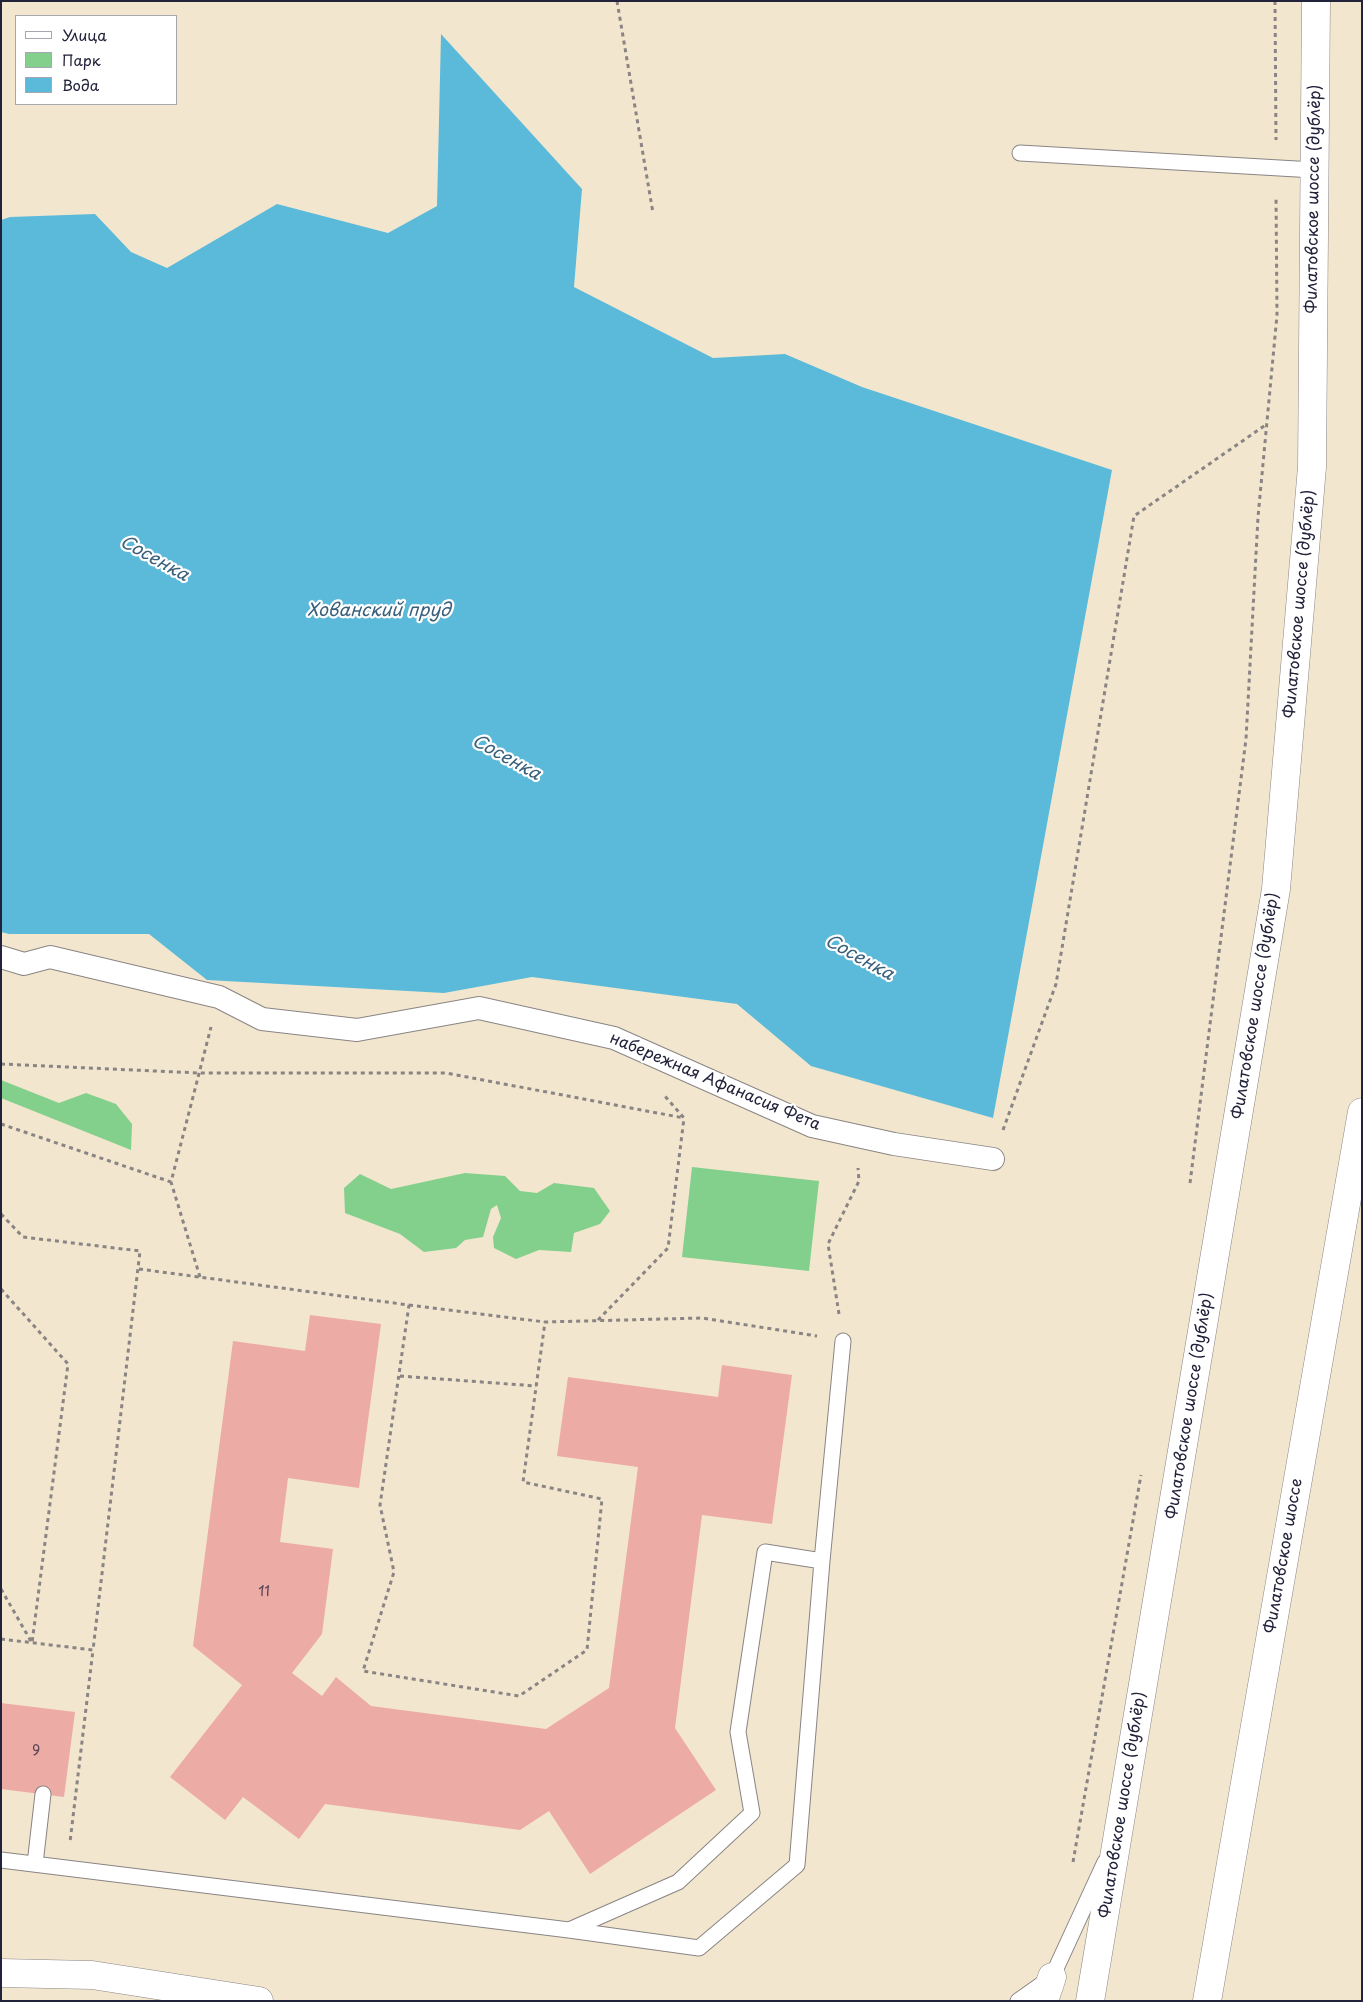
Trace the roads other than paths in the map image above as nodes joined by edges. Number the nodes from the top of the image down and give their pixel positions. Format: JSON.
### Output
{"nodes":[{"id":1,"x":1316,"y":1,"type":"edge"},
{"id":2,"x":1020,"y":153,"type":"dead end"},
{"id":3,"x":1314,"y":170,"type":"junction"},
{"id":4,"x":1,"y":957,"type":"edge"},
{"id":5,"x":1362,"y":1112,"type":"edge"},
{"id":6,"x":993,"y":1159,"type":"road end"},
{"id":7,"x":843,"y":1341,"type":"road end"},
{"id":8,"x":822,"y":1561,"type":"junction"},
{"id":9,"x":44,"y":1794,"type":"dead end"},
{"id":10,"x":1120,"y":1829,"type":"junction"},
{"id":11,"x":1,"y":1860,"type":"edge"},
{"id":12,"x":35,"y":1864,"type":"junction"},
{"id":13,"x":569,"y":1930,"type":"junction"},
{"id":14,"x":1,"y":1972,"type":"edge"},
{"id":15,"x":1048,"y":1989,"type":"edge"},
{"id":16,"x":259,"y":2001,"type":"edge"},
{"id":17,"x":1018,"y":2001,"type":"edge"},
{"id":18,"x":1090,"y":2001,"type":"edge"},
{"id":19,"x":1207,"y":2001,"type":"edge"}],
"edges":[{"from":1,"to":3,"type":"street","name":"Филатовское шоссе (дублёр)"},
{"from":2,"to":3,"type":"lane"},
{"from":3,"to":10,"type":"street","name":"Филатовское шоссе (дублёр)"},
{"from":4,"to":6,"type":"street","name":"набережная Афанасия Фета"},
{"from":5,"to":19,"type":"street","name":"Филатовское шоссе"},
{"from":7,"to":8,"type":"lane"},
{"from":8,"to":13,"type":"lane"},
{"from":8,"to":13,"type":"lane"},
{"from":9,"to":12,"type":"lane"},
{"from":10,"to":15,"type":"lane"},
{"from":10,"to":18,"type":"street","name":"Филатовское шоссе (дублёр)"},
{"from":11,"to":12,"type":"lane"},
{"from":12,"to":13,"type":"lane"},
{"from":14,"to":16,"type":"street"},
{"from":15,"to":17,"type":"lane"}]}
